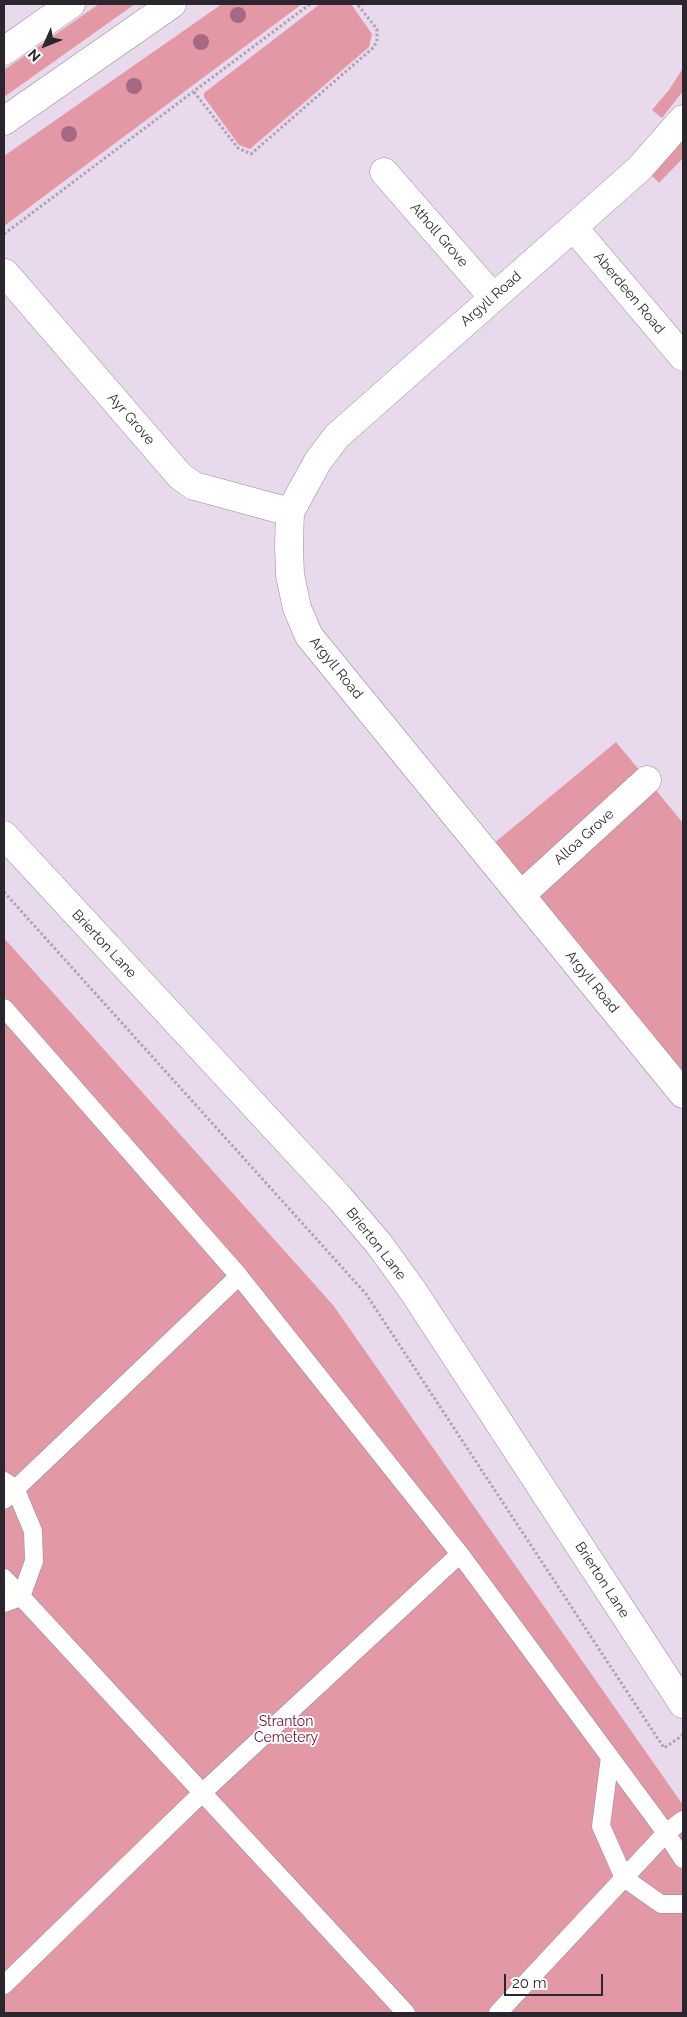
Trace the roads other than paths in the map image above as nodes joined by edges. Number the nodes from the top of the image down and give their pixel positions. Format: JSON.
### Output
{"nodes":[{"id":1,"x":71,"y":4,"type":"edge"},
{"id":2,"x":172,"y":4,"type":"edge"},
{"id":3,"x":4,"y":51,"type":"edge"},
{"id":4,"x":683,"y":118,"type":"edge"},
{"id":5,"x":4,"y":121,"type":"edge"},
{"id":6,"x":384,"y":172,"type":"dead end"},
{"id":7,"x":574,"y":228,"type":"junction"},
{"id":8,"x":5,"y":273,"type":"dead end"},
{"id":9,"x":493,"y":297,"type":"junction"},
{"id":10,"x":683,"y":357,"type":"edge"},
{"id":11,"x":290,"y":512,"type":"junction"},
{"id":12,"x":647,"y":780,"type":"dead end"},
{"id":13,"x":4,"y":835,"type":"edge"},
{"id":14,"x":521,"y":894,"type":"junction"},
{"id":15,"x":5,"y":1013,"type":"edge"},
{"id":16,"x":683,"y":1094,"type":"edge"},
{"id":17,"x":239,"y":1276,"type":"junction"},
{"id":18,"x":8,"y":1490,"type":"edge"},
{"id":19,"x":460,"y":1554,"type":"junction"},
{"id":20,"x":4,"y":1578,"type":"edge"},
{"id":21,"x":21,"y":1597,"type":"junction"},
{"id":22,"x":4,"y":1603,"type":"edge"},
{"id":23,"x":683,"y":1704,"type":"edge"},
{"id":24,"x":610,"y":1757,"type":"junction"},
{"id":25,"x":202,"y":1793,"type":"junction"},
{"id":26,"x":683,"y":1820,"type":"edge"},
{"id":27,"x":666,"y":1833,"type":"junction"},
{"id":28,"x":683,"y":1859,"type":"edge"},
{"id":29,"x":624,"y":1878,"type":"junction"},
{"id":30,"x":683,"y":1904,"type":"edge"},
{"id":31,"x":4,"y":1985,"type":"edge"},
{"id":32,"x":406,"y":2013,"type":"edge"},
{"id":33,"x":498,"y":2013,"type":"edge"}],
"edges":[{"from":1,"to":3,"type":"main road"},
{"from":2,"to":5,"type":"main road"},
{"from":4,"to":7,"type":"main road","name":"Argyll Road"},
{"from":6,"to":9,"type":"main road","name":"Atholl Grove"},
{"from":7,"to":9,"type":"main road","name":"Argyll Road"},
{"from":7,"to":10,"type":"main road","name":"Aberdeen Road"},
{"from":8,"to":11,"type":"main road","name":"Ayr Grove"},
{"from":9,"to":11,"type":"main road","name":"Argyll Road"},
{"from":11,"to":14,"type":"main road","name":"Argyll Road"},
{"from":12,"to":14,"type":"main road","name":"Alloa Grove"},
{"from":13,"to":23,"type":"main road","name":"Brierton Lane"},
{"from":14,"to":16,"type":"main road","name":"Argyll Road"},
{"from":15,"to":17,"type":"lane"},
{"from":17,"to":18,"type":"lane"},
{"from":17,"to":19,"type":"lane"},
{"from":18,"to":21,"type":"lane"},
{"from":19,"to":24,"type":"lane"},
{"from":19,"to":25,"type":"lane"},
{"from":20,"to":21,"type":"lane"},
{"from":21,"to":22,"type":"lane"},
{"from":21,"to":25,"type":"lane"},
{"from":24,"to":27,"type":"lane"},
{"from":24,"to":29,"type":"lane"},
{"from":25,"to":31,"type":"lane"},
{"from":25,"to":32,"type":"lane"},
{"from":26,"to":27,"type":"lane"},
{"from":27,"to":28,"type":"lane"},
{"from":27,"to":29,"type":"lane"},
{"from":29,"to":30,"type":"lane"},
{"from":29,"to":33,"type":"lane"}]}
